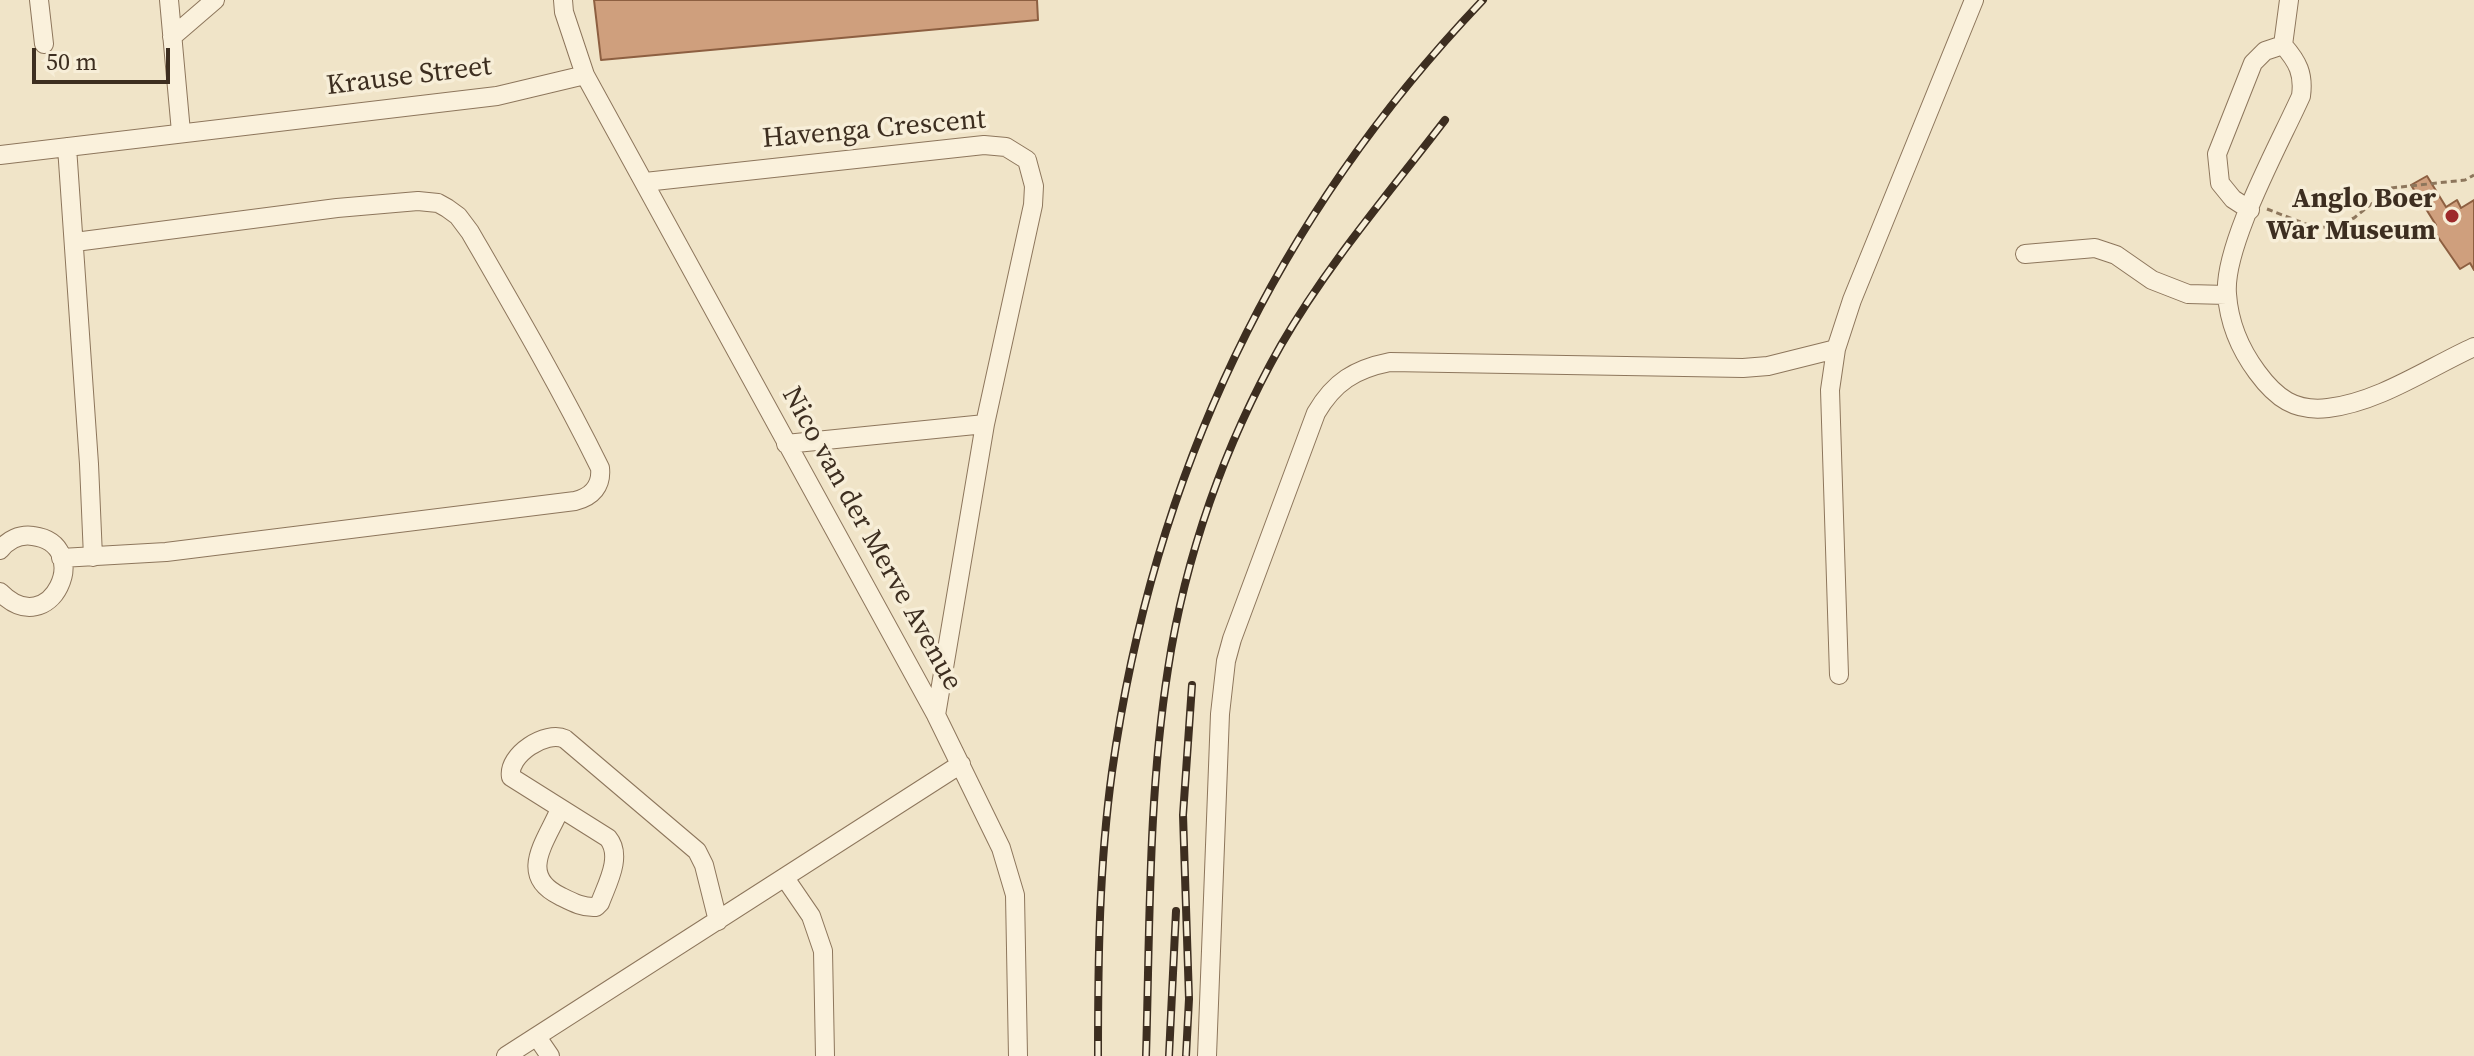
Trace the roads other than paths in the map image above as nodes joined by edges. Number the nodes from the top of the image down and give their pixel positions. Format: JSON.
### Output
{"nodes":[{"id":1,"x":39,"y":0,"type":"edge"},
{"id":2,"x":169,"y":0,"type":"edge"},
{"id":3,"x":215,"y":0,"type":"edge"},
{"id":4,"x":563,"y":0,"type":"edge"},
{"id":5,"x":1974,"y":0,"type":"edge"},
{"id":6,"x":2289,"y":0,"type":"edge"},
{"id":7,"x":172,"y":37,"type":"junction"},
{"id":8,"x":44,"y":44,"type":"dead end"},
{"id":9,"x":2283,"y":45,"type":"junction"},
{"id":10,"x":585,"y":75,"type":"junction"},
{"id":11,"x":181,"y":132,"type":"junction"},
{"id":12,"x":67,"y":147,"type":"junction"},
{"id":13,"x":0,"y":155,"type":"edge"},
{"id":14,"x":645,"y":182,"type":"junction"},
{"id":15,"x":2251,"y":207,"type":"junction"},
{"id":16,"x":75,"y":242,"type":"junction"},
{"id":17,"x":2025,"y":254,"type":"dead end"},
{"id":18,"x":2227,"y":295,"type":"junction"},
{"id":19,"x":2474,"y":347,"type":"edge"},
{"id":20,"x":1836,"y":349,"type":"junction"},
{"id":21,"x":985,"y":424,"type":"junction"},
{"id":22,"x":786,"y":444,"type":"junction"},
{"id":23,"x":0,"y":550,"type":"edge"},
{"id":24,"x":93,"y":557,"type":"junction"},
{"id":25,"x":61,"y":558,"type":"junction"},
{"id":26,"x":0,"y":592,"type":"edge"},
{"id":27,"x":1839,"y":675,"type":"dead end"},
{"id":28,"x":936,"y":715,"type":"junction"},
{"id":29,"x":961,"y":764,"type":"junction"},
{"id":30,"x":560,"y":809,"type":"junction"},
{"id":31,"x":785,"y":878,"type":"junction"},
{"id":32,"x":718,"y":921,"type":"junction"},
{"id":33,"x":537,"y":1037,"type":"junction"},
{"id":34,"x":506,"y":1056,"type":"edge"},
{"id":35,"x":550,"y":1056,"type":"edge"},
{"id":36,"x":825,"y":1056,"type":"edge"},
{"id":37,"x":1018,"y":1056,"type":"edge"},
{"id":38,"x":1207,"y":1056,"type":"edge"}],
"edges":[{"from":1,"to":8,"type":"street"},
{"from":2,"to":7,"type":"street"},
{"from":3,"to":7,"type":"street"},
{"from":4,"to":10,"type":"street","name":"Nico van der Merve Avenue"},
{"from":5,"to":20,"type":"street"},
{"from":6,"to":9,"type":"street"},
{"from":7,"to":11,"type":"street"},
{"from":9,"to":15,"type":"street"},
{"from":9,"to":15,"type":"street"},
{"from":10,"to":11,"type":"street","name":"Krause Street"},
{"from":10,"to":14,"type":"street","name":"Nico van der Merve Avenue"},
{"from":11,"to":12,"type":"street","name":"Krause Street"},
{"from":12,"to":13,"type":"street","name":"Krause Street"},
{"from":12,"to":16,"type":"street"},
{"from":14,"to":21,"type":"street","name":"Havenga Crescent"},
{"from":14,"to":22,"type":"street","name":"Nico van der Merve Avenue"},
{"from":15,"to":18,"type":"street"},
{"from":16,"to":24,"type":"street"},
{"from":16,"to":24,"type":"street"},
{"from":17,"to":18,"type":"street"},
{"from":18,"to":19,"type":"street"},
{"from":20,"to":27,"type":"street"},
{"from":20,"to":38,"type":"street"},
{"from":21,"to":22,"type":"street"},
{"from":21,"to":28,"type":"street","name":"Havenga Crescent"},
{"from":22,"to":28,"type":"street","name":"Nico van der Merve Avenue"},
{"from":23,"to":25,"type":"street"},
{"from":24,"to":25,"type":"street"},
{"from":25,"to":26,"type":"street"},
{"from":28,"to":29,"type":"street","name":"Nico van der Merve Avenue"},
{"from":29,"to":31,"type":"street"},
{"from":29,"to":37,"type":"street","name":"Nico van der Merve Avenue"},
{"from":30,"to":30,"type":"street"},
{"from":30,"to":32,"type":"street"},
{"from":31,"to":32,"type":"street"},
{"from":31,"to":36,"type":"street"},
{"from":32,"to":33,"type":"street"},
{"from":33,"to":34,"type":"street"},
{"from":33,"to":35,"type":"street"}]}
